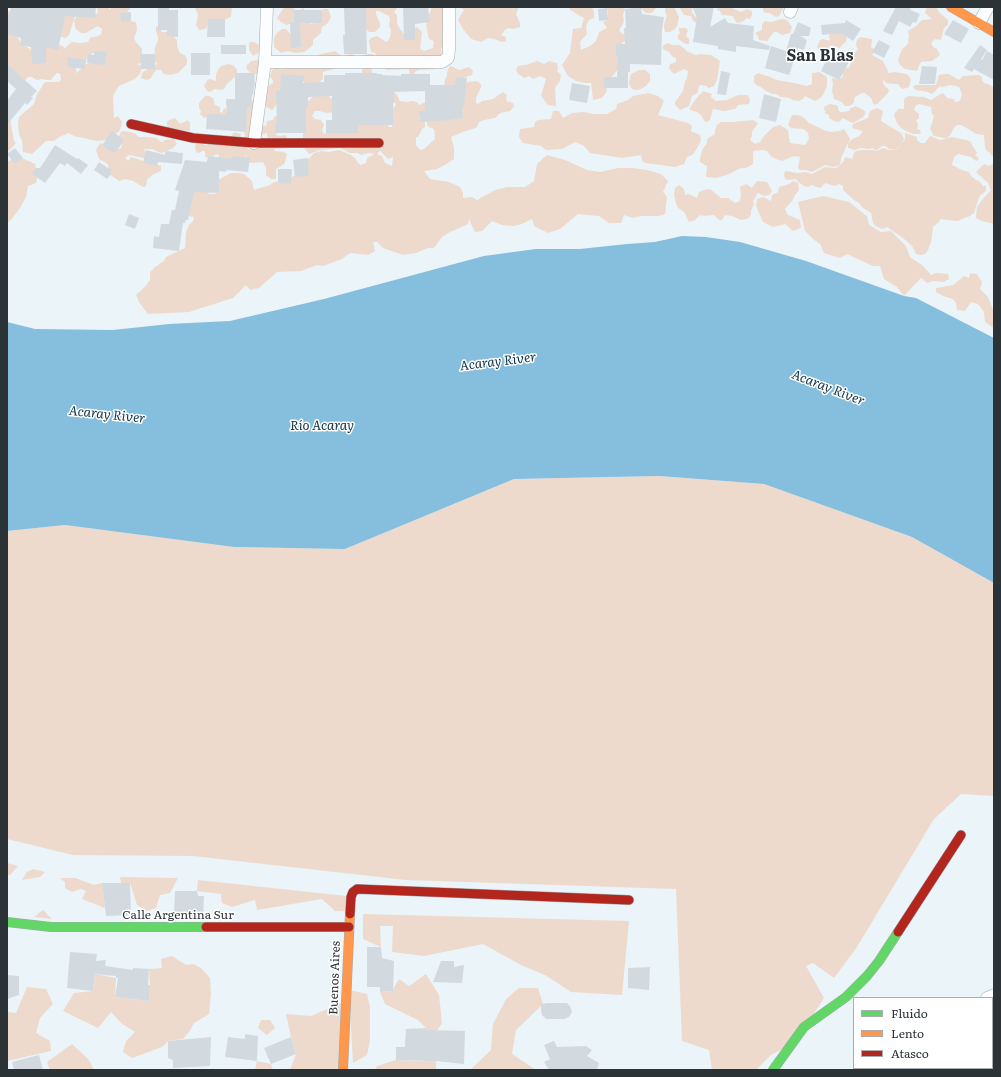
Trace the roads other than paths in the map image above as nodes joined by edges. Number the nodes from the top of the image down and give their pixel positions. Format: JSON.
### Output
{"nodes":[{"id":1,"x":267,"y":7,"type":"edge"},
{"id":2,"x":449,"y":7,"type":"edge"},
{"id":3,"x":951,"y":7,"type":"edge"},
{"id":4,"x":988,"y":7,"type":"edge"},
{"id":5,"x":979,"y":23,"type":"junction"},
{"id":6,"x":994,"y":32,"type":"edge"},
{"id":7,"x":266,"y":62,"type":"junction"},
{"id":8,"x":131,"y":124,"type":"dead end"},
{"id":9,"x":254,"y":143,"type":"junction"},
{"id":10,"x":379,"y":143,"type":"dead end"},
{"id":11,"x":961,"y":835,"type":"dead end"},
{"id":12,"x":629,"y":900,"type":"dead end"},
{"id":13,"x":7,"y":922,"type":"edge"},
{"id":14,"x":349,"y":927,"type":"junction"},
{"id":15,"x":343,"y":1070,"type":"edge"},
{"id":16,"x":773,"y":1070,"type":"edge"}],
"edges":[{"from":1,"to":7,"type":"street"},
{"from":2,"to":7,"type":"street"},
{"from":3,"to":5,"type":"street"},
{"from":4,"to":5,"type":"street"},
{"from":5,"to":6,"type":"street"},
{"from":7,"to":9,"type":"street"},
{"from":8,"to":9,"type":"street"},
{"from":9,"to":10,"type":"street"},
{"from":11,"to":16,"type":"street"},
{"from":12,"to":14,"type":"street","name":"Buenos Aires"},
{"from":13,"to":14,"type":"street","name":"Calle Argentina Sur"},
{"from":14,"to":15,"type":"street","name":"Buenos Aires"}]}
